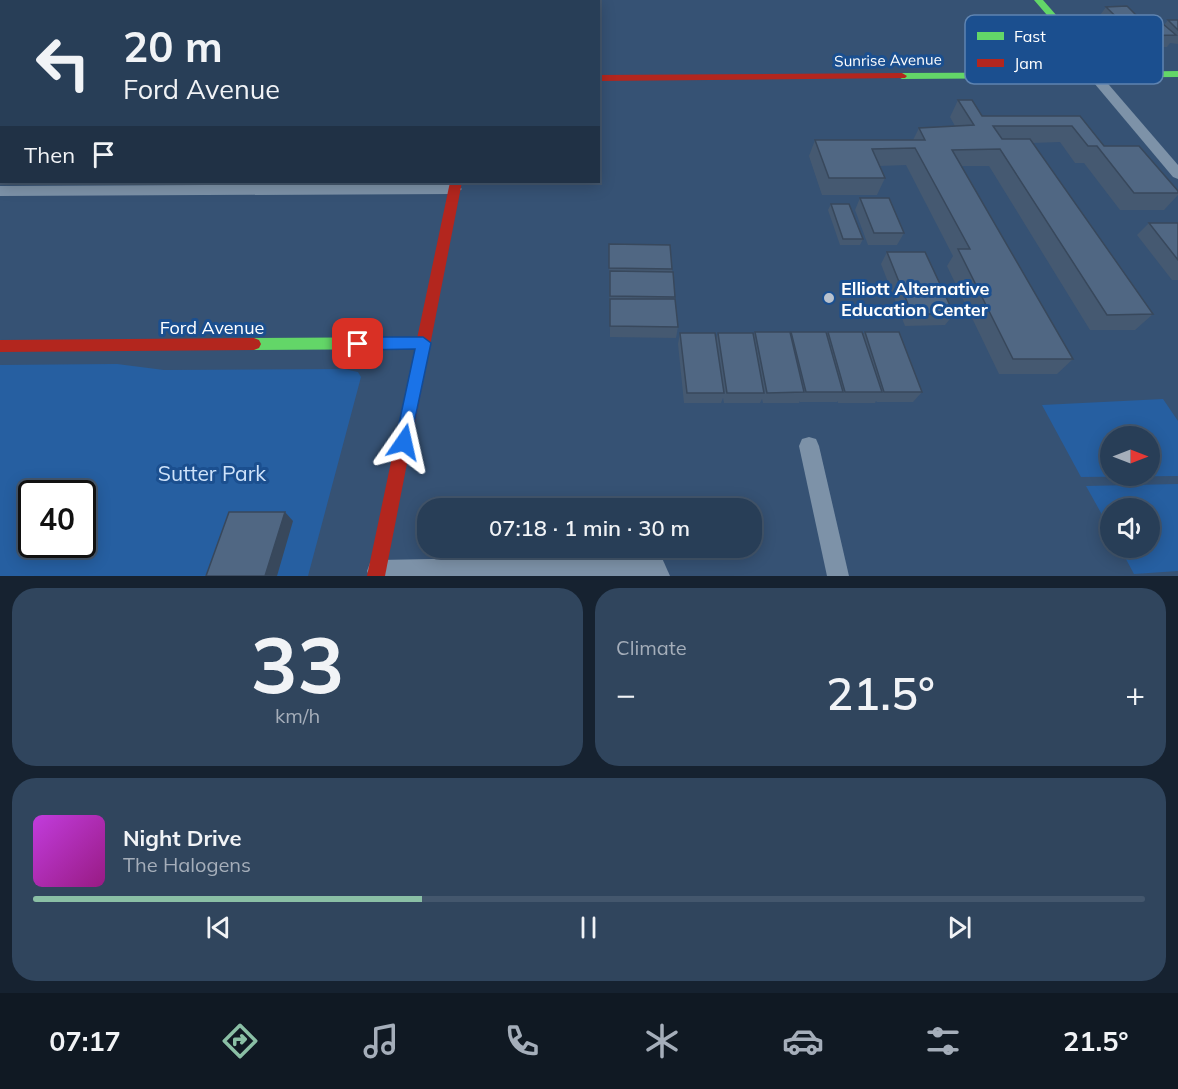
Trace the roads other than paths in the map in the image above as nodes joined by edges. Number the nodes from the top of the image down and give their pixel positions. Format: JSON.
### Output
{"nodes":[{"id":1,"x":1038,"y":0,"type":"edge"},
{"id":2,"x":1050,"y":15,"type":"edge"},
{"id":3,"x":965,"y":75,"type":"edge"},
{"id":4,"x":600,"y":78,"type":"edge"},
{"id":5,"x":1106,"y":84,"type":"edge"},
{"id":6,"x":1178,"y":174,"type":"edge"},
{"id":7,"x":456,"y":185,"type":"edge"},
{"id":8,"x":0,"y":191,"type":"edge"},
{"id":9,"x":423,"y":343,"type":"junction"},
{"id":10,"x":0,"y":346,"type":"edge"},
{"id":11,"x":809,"y":446,"type":"dead end"},
{"id":12,"x":376,"y":574,"type":"edge"},
{"id":13,"x":659,"y":576,"type":"edge"},
{"id":14,"x":838,"y":576,"type":"edge"}],
"edges":[{"from":1,"to":2,"type":"street"},
{"from":3,"to":4,"type":"street","name":"Sunrise Avenue"},
{"from":5,"to":6,"type":"lane"},
{"from":7,"to":8,"type":"lane"},
{"from":7,"to":9,"type":"street"},
{"from":9,"to":10,"type":"street","name":"Ford Avenue"},
{"from":9,"to":12,"type":"street"},
{"from":11,"to":14,"type":"lane"},
{"from":12,"to":13,"type":"lane"}]}
